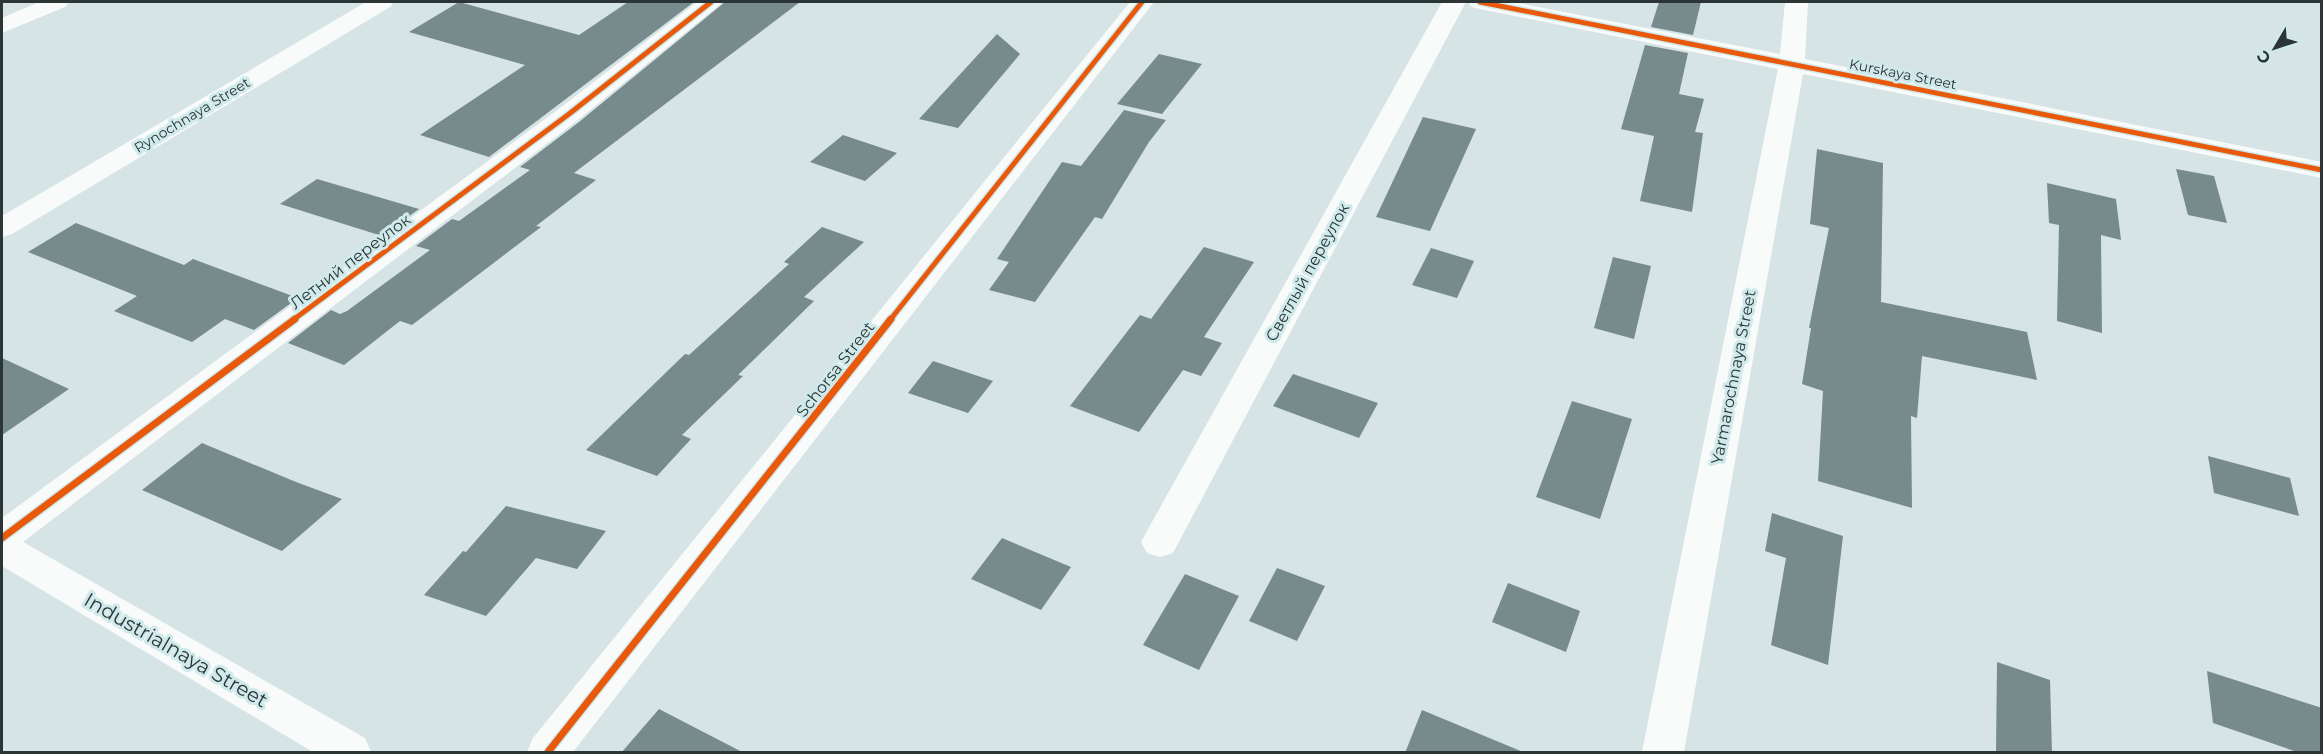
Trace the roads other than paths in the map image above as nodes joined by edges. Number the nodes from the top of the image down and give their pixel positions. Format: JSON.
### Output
{"nodes":[{"id":1,"x":57,"y":2,"type":"edge"},
{"id":2,"x":382,"y":2,"type":"edge"},
{"id":3,"x":711,"y":2,"type":"edge"},
{"id":4,"x":1142,"y":2,"type":"edge"},
{"id":5,"x":1454,"y":2,"type":"edge"},
{"id":6,"x":1480,"y":2,"type":"edge"},
{"id":7,"x":1797,"y":2,"type":"edge"},
{"id":8,"x":2,"y":26,"type":"edge"},
{"id":9,"x":1792,"y":63,"type":"junction"},
{"id":10,"x":2322,"y":170,"type":"edge"},
{"id":11,"x":2,"y":228,"type":"edge"},
{"id":12,"x":2,"y":538,"type":"edge"},
{"id":13,"x":1160,"y":542,"type":"dead end"},
{"id":14,"x":2,"y":548,"type":"edge"},
{"id":15,"x":350,"y":753,"type":"edge"},
{"id":16,"x":548,"y":753,"type":"edge"},
{"id":17,"x":1663,"y":753,"type":"edge"}],
"edges":[{"from":1,"to":8,"type":"street"},
{"from":2,"to":11,"type":"street","name":"Rynochnaya Street"},
{"from":3,"to":12,"type":"street","name":"Летний переулок"},
{"from":4,"to":16,"type":"street","name":"Schorsa Street"},
{"from":5,"to":13,"type":"street","name":"Светлый переулок"},
{"from":6,"to":9,"type":"street","name":"Kurskaya Street"},
{"from":7,"to":9,"type":"street","name":"Yarmarochnaya Street"},
{"from":9,"to":10,"type":"street","name":"Kurskaya Street"},
{"from":9,"to":17,"type":"street","name":"Yarmarochnaya Street"},
{"from":14,"to":15,"type":"street","name":"Industrialnaya Street"}]}
